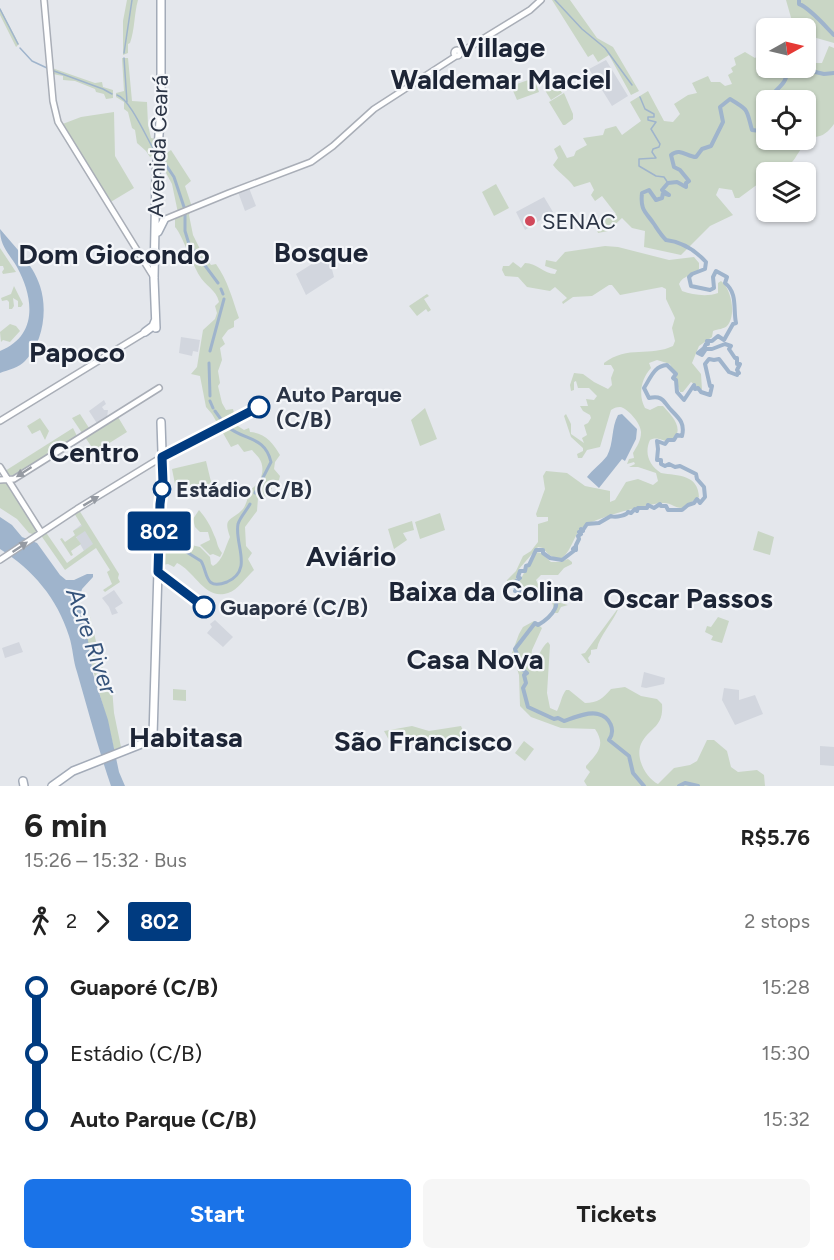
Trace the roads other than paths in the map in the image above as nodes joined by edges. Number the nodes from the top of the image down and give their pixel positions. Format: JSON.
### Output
{"nodes":[{"id":1,"x":44,"y":0,"type":"edge"},
{"id":2,"x":162,"y":0,"type":"edge"},
{"id":3,"x":539,"y":0,"type":"edge"},
{"id":4,"x":161,"y":222,"type":"junction"},
{"id":5,"x":154,"y":278,"type":"junction"},
{"id":6,"x":157,"y":287,"type":"junction"},
{"id":7,"x":155,"y":315,"type":"junction"},
{"id":8,"x":157,"y":328,"type":"junction"},
{"id":9,"x":145,"y":332,"type":"junction"},
{"id":10,"x":159,"y":388,"type":"dead end"},
{"id":11,"x":0,"y":422,"type":"edge"},
{"id":12,"x":161,"y":422,"type":"dead end"},
{"id":13,"x":162,"y":457,"type":"junction"},
{"id":14,"x":1,"y":470,"type":"edge"},
{"id":15,"x":0,"y":480,"type":"edge"},
{"id":16,"x":8,"y":480,"type":"junction"},
{"id":17,"x":40,"y":532,"type":"junction"},
{"id":18,"x":159,"y":544,"type":"junction"},
{"id":19,"x":153,"y":554,"type":"dead end"},
{"id":20,"x":0,"y":560,"type":"edge"},
{"id":21,"x":52,"y":784,"type":"edge"}],
"edges":[{"from":1,"to":5,"type":"main road"},
{"from":2,"to":4,"type":"main road","name":"Avenida Ceará"},
{"from":2,"to":4,"type":"main road","name":"Avenida Ceará"},
{"from":3,"to":4,"type":"main road"},
{"from":4,"to":5,"type":"main road","name":"Avenida Ceará"},
{"from":4,"to":6,"type":"main road","name":"Avenida Ceará"},
{"from":5,"to":6,"type":"main road"},
{"from":5,"to":7,"type":"main road","name":"Avenida Ceará"},
{"from":6,"to":8,"type":"main road","name":"Avenida Ceará"},
{"from":7,"to":8,"type":"main road","name":"Avenida Ceará"},
{"from":7,"to":9,"type":"main road"},
{"from":8,"to":9,"type":"main road"},
{"from":9,"to":11,"type":"main road"},
{"from":10,"to":16,"type":"main road","one_way":true},
{"from":12,"to":13,"type":"main road"},
{"from":17,"to":13,"type":"main road","one_way":true},
{"from":13,"to":18,"type":"main road"},
{"from":14,"to":16,"type":"main road"},
{"from":15,"to":16,"type":"main road"},
{"from":16,"to":17,"type":"main road"},
{"from":20,"to":17,"type":"main road","one_way":true},
{"from":18,"to":19,"type":"main road"},
{"from":18,"to":21,"type":"main road"}]}
